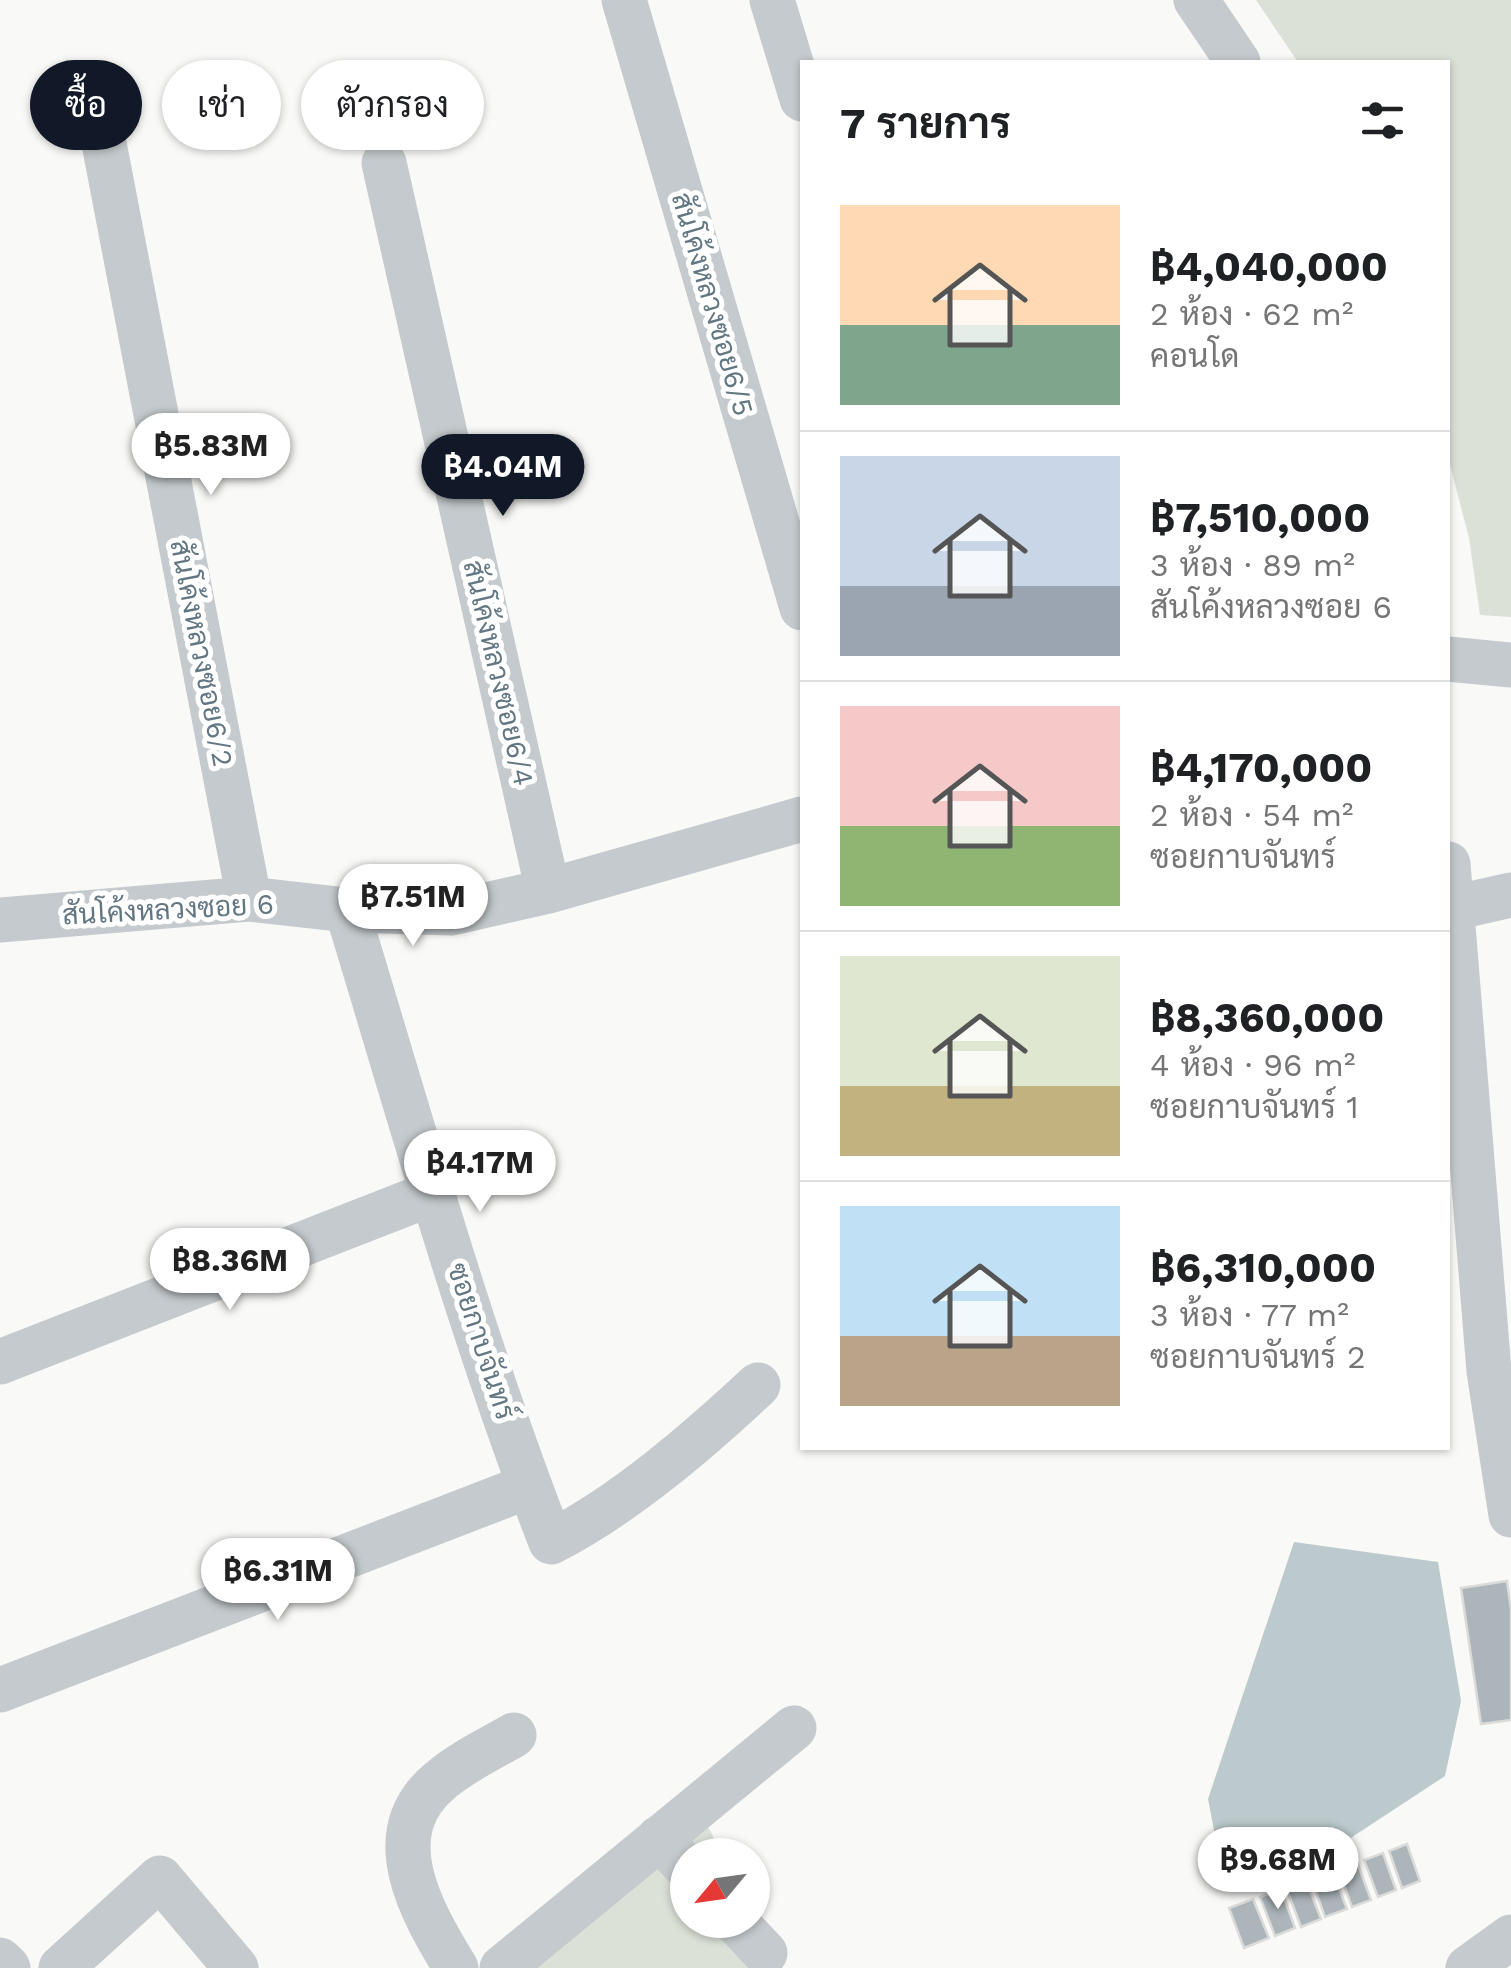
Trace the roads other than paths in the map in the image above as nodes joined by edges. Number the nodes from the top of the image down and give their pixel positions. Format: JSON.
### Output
{"nodes":[{"id":1,"x":624,"y":0,"type":"edge"},
{"id":2,"x":772,"y":0,"type":"edge"},
{"id":3,"x":1196,"y":0,"type":"edge"},
{"id":4,"x":1237,"y":60,"type":"edge"},
{"id":5,"x":800,"y":91,"type":"edge"},
{"id":6,"x":105,"y":150,"type":"edge"},
{"id":7,"x":384,"y":163,"type":"dead end"},
{"id":8,"x":800,"y":601,"type":"edge"},
{"id":9,"x":1450,"y":659,"type":"edge"},
{"id":10,"x":1511,"y":665,"type":"edge"},
{"id":11,"x":800,"y":820,"type":"edge"},
{"id":12,"x":548,"y":891,"type":"junction"},
{"id":13,"x":1511,"y":895,"type":"edge"},
{"id":14,"x":250,"y":899,"type":"junction"},
{"id":15,"x":1450,"y":909,"type":"edge"},
{"id":16,"x":347,"y":910,"type":"junction"},
{"id":17,"x":1450,"y":918,"type":"edge"},
{"id":18,"x":0,"y":920,"type":"edge"},
{"id":19,"x":433,"y":1194,"type":"junction"},
{"id":20,"x":0,"y":1362,"type":"edge"},
{"id":21,"x":1500,"y":1368,"type":"edge"},
{"id":22,"x":758,"y":1385,"type":"dead end"},
{"id":23,"x":529,"y":1486,"type":"junction"},
{"id":24,"x":1511,"y":1515,"type":"edge"},
{"id":25,"x":0,"y":1690,"type":"edge"},
{"id":26,"x":794,"y":1728,"type":"dead end"},
{"id":27,"x":514,"y":1735,"type":"dead end"},
{"id":28,"x":689,"y":1838,"type":"edge"},
{"id":29,"x":670,"y":1855,"type":"edge"},
{"id":30,"x":1511,"y":1937,"type":"edge"},
{"id":31,"x":750,"y":1938,"type":"edge"},
{"id":32,"x":765,"y":1954,"type":"dead end"},
{"id":33,"x":0,"y":1960,"type":"edge"},
{"id":34,"x":8,"y":1968,"type":"edge"},
{"id":35,"x":61,"y":1968,"type":"edge"},
{"id":36,"x":236,"y":1968,"type":"edge"},
{"id":37,"x":456,"y":1968,"type":"edge"},
{"id":38,"x":502,"y":1968,"type":"edge"},
{"id":39,"x":1468,"y":1968,"type":"edge"}],
"edges":[{"from":1,"to":8,"type":"street","name":"สันโค้งหลวงซอย6/5"},
{"from":2,"to":5,"type":"street"},
{"from":3,"to":4,"type":"street"},
{"from":6,"to":14,"type":"street","name":"สันโค้งหลวงซอย6/2"},
{"from":7,"to":12,"type":"street","name":"สันโค้งหลวงซอย6/4"},
{"from":9,"to":10,"type":"street"},
{"from":11,"to":12,"type":"street","name":"สันโค้งหลวงซอย 6"},
{"from":12,"to":16,"type":"street","name":"สันโค้งหลวงซอย 6"},
{"from":13,"to":15,"type":"street"},
{"from":14,"to":16,"type":"street","name":"สันโค้งหลวงซอย 6"},
{"from":14,"to":18,"type":"street","name":"สันโค้งหลวงซอย 6"},
{"from":16,"to":19,"type":"street","name":"ซอยกาบจันทร์"},
{"from":17,"to":21,"type":"street"},
{"from":19,"to":20,"type":"street"},
{"from":19,"to":23,"type":"street","name":"ซอยกาบจันทร์"},
{"from":21,"to":24,"type":"street"},
{"from":22,"to":23,"type":"street","name":"ซอยกาบจันทร์"},
{"from":23,"to":25,"type":"street"},
{"from":26,"to":28,"type":"street"},
{"from":27,"to":37,"type":"street"},
{"from":29,"to":38,"type":"street"},
{"from":30,"to":39,"type":"street"},
{"from":31,"to":32,"type":"street"},
{"from":33,"to":34,"type":"street"},
{"from":35,"to":36,"type":"street"}]}
